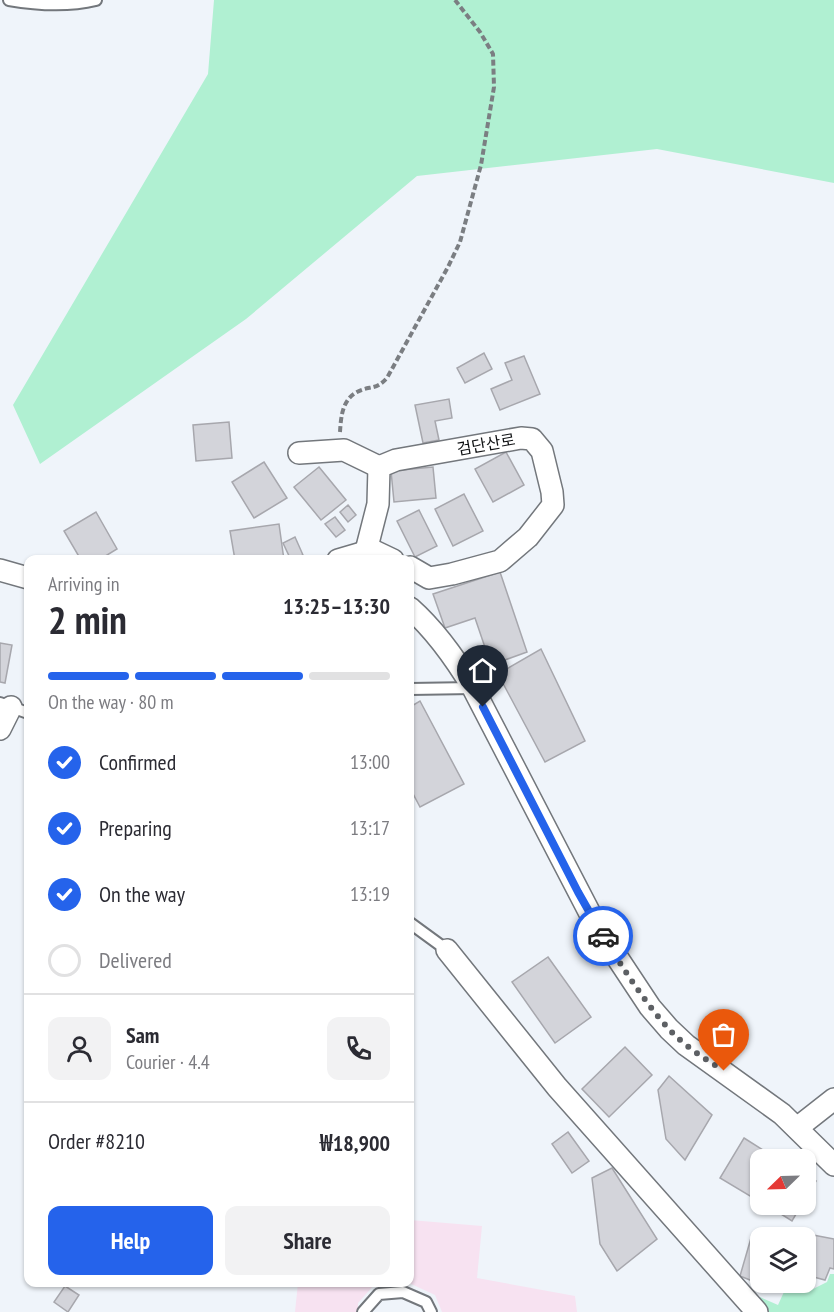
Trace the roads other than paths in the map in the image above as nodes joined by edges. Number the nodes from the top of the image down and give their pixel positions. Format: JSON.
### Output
{"nodes":[{"id":1,"x":9,"y":0,"type":"edge"},
{"id":2,"x":96,"y":0,"type":"edge"},
{"id":3,"x":299,"y":453,"type":"dead end"},
{"id":4,"x":379,"y":467,"type":"junction"},
{"id":5,"x":366,"y":551,"type":"junction"},
{"id":6,"x":354,"y":555,"type":"edge"},
{"id":7,"x":382,"y":555,"type":"edge"},
{"id":8,"x":414,"y":569,"type":"edge"},
{"id":9,"x":0,"y":570,"type":"edge"},
{"id":10,"x":24,"y":577,"type":"edge"},
{"id":11,"x":414,"y":612,"type":"edge"},
{"id":12,"x":473,"y":688,"type":"junction"},
{"id":13,"x":414,"y":689,"type":"edge"},
{"id":14,"x":13,"y":707,"type":"edge"},
{"id":15,"x":0,"y":729,"type":"edge"},
{"id":16,"x":414,"y":926,"type":"edge"},
{"id":17,"x":447,"y":950,"type":"joint"},
{"id":18,"x":834,"y":1099,"type":"edge"},
{"id":19,"x":797,"y":1128,"type":"junction"},
{"id":20,"x":834,"y":1165,"type":"edge"},
{"id":21,"x":363,"y":1312,"type":"edge"},
{"id":22,"x":431,"y":1312,"type":"edge"},
{"id":23,"x":757,"y":1312,"type":"edge"}],
"edges":[{"from":1,"to":2,"type":"lane"},
{"from":3,"to":4,"type":"street"},
{"from":4,"to":5,"type":"street"},
{"from":4,"to":8,"type":"street","name":"검단산로"},
{"from":5,"to":6,"type":"street"},
{"from":5,"to":7,"type":"street"},
{"from":9,"to":10,"type":"street"},
{"from":11,"to":12,"type":"street"},
{"from":12,"to":13,"type":"lane"},
{"from":12,"to":19,"type":"street"},
{"from":14,"to":15,"type":"street"},
{"from":16,"to":17,"type":"lane"},
{"from":17,"to":23,"type":"street"},
{"from":18,"to":19,"type":"street"},
{"from":19,"to":20,"type":"street"},
{"from":21,"to":22,"type":"lane"}]}
